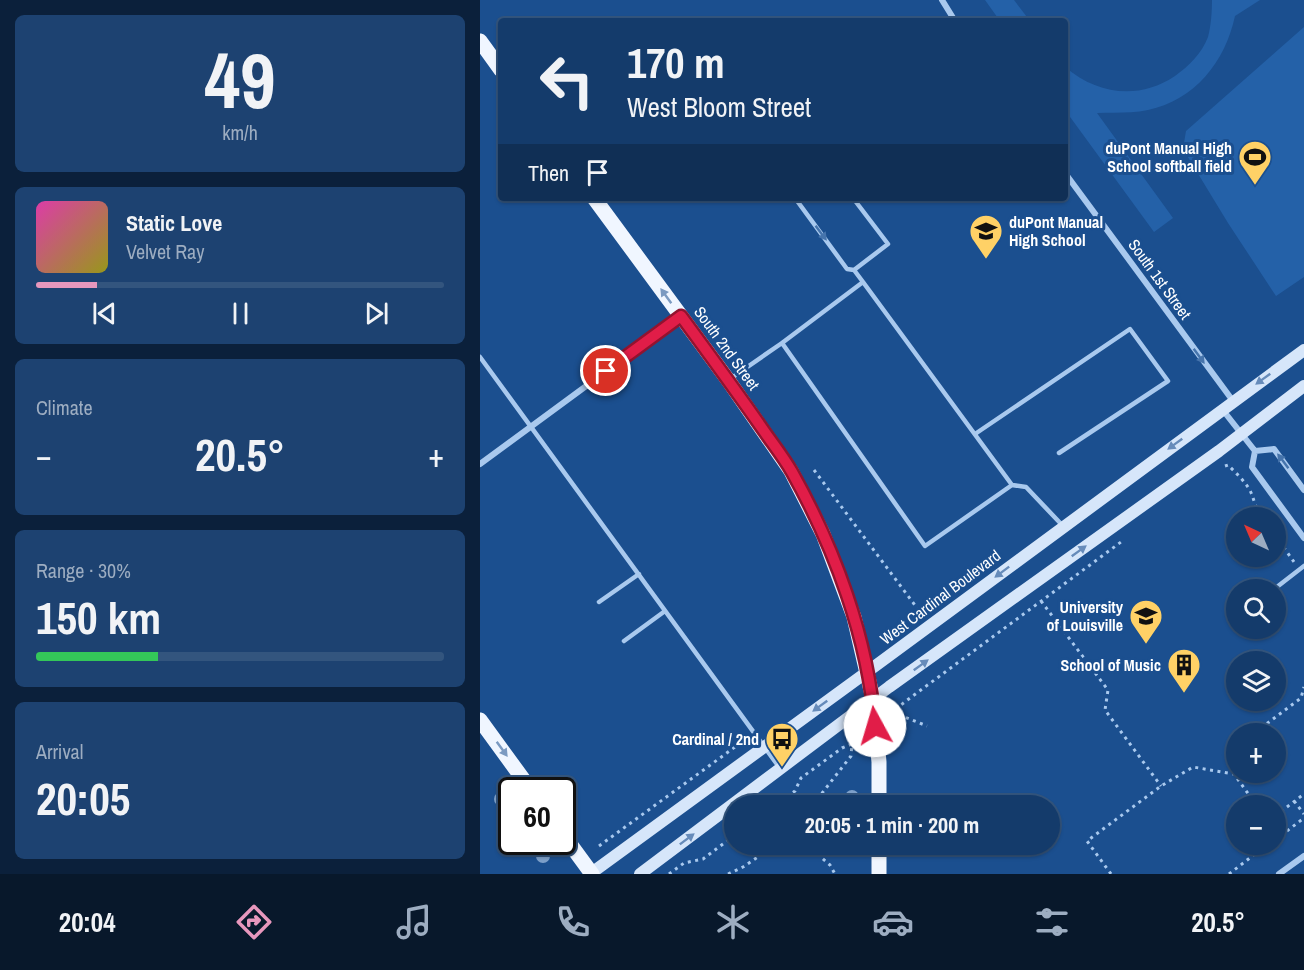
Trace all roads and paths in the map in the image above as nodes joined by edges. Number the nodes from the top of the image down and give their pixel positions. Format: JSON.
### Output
{"nodes":[{"id":1,"x":942,"y":0,"type":"edge"},
{"id":2,"x":953,"y":18,"type":"edge"},
{"id":3,"x":480,"y":41,"type":"edge"},
{"id":4,"x":498,"y":66,"type":"edge"},
{"id":5,"x":1068,"y":177,"type":"edge"},
{"id":6,"x":596,"y":201,"type":"edge"},
{"id":7,"x":797,"y":201,"type":"edge"},
{"id":8,"x":855,"y":201,"type":"edge"},
{"id":9,"x":854,"y":270,"type":"junction"},
{"id":10,"x":863,"y":282,"type":"junction"},
{"id":11,"x":681,"y":316,"type":"junction"},
{"id":12,"x":782,"y":343,"type":"junction"},
{"id":13,"x":1304,"y":350,"type":"edge"},
{"id":14,"x":480,"y":357,"type":"edge"},
{"id":15,"x":728,"y":380,"type":"junction"},
{"id":16,"x":1304,"y":386,"type":"edge"},
{"id":17,"x":1233,"y":401,"type":"junction"},
{"id":18,"x":1222,"y":409,"type":"junction"},
{"id":19,"x":531,"y":427,"type":"junction"},
{"id":20,"x":975,"y":434,"type":"junction"},
{"id":21,"x":1241,"y":434,"type":"junction"},
{"id":22,"x":1254,"y":451,"type":"junction"},
{"id":23,"x":1059,"y":453,"type":"dead end"},
{"id":24,"x":480,"y":464,"type":"edge"},
{"id":25,"x":1221,"y":468,"type":"dead end"},
{"id":26,"x":814,"y":470,"type":"dead end"},
{"id":27,"x":1012,"y":485,"type":"junction"},
{"id":28,"x":1304,"y":490,"type":"edge"},
{"id":29,"x":1255,"y":507,"type":"edge"},
{"id":30,"x":1064,"y":526,"type":"junction"},
{"id":31,"x":1126,"y":538,"type":"dead end"},
{"id":32,"x":1304,"y":538,"type":"edge"},
{"id":33,"x":1286,"y":548,"type":"edge"},
{"id":34,"x":1302,"y":567,"type":"edge"},
{"id":35,"x":639,"y":574,"type":"junction"},
{"id":36,"x":1286,"y":580,"type":"edge"},
{"id":37,"x":1041,"y":601,"type":"junction"},
{"id":38,"x":599,"y":602,"type":"dead end"},
{"id":39,"x":665,"y":611,"type":"junction"},
{"id":40,"x":920,"y":612,"type":"dead end"},
{"id":41,"x":624,"y":641,"type":"dead end"},
{"id":42,"x":867,"y":672,"type":"junction"},
{"id":43,"x":1304,"y":687,"type":"edge"},
{"id":44,"x":873,"y":699,"type":"junction"},
{"id":45,"x":892,"y":712,"type":"junction"},
{"id":46,"x":480,"y":720,"type":"edge"},
{"id":47,"x":892,"y":720,"type":"dead end"},
{"id":48,"x":1268,"y":723,"type":"edge"},
{"id":49,"x":927,"y":726,"type":"dead end"},
{"id":50,"x":764,"y":747,"type":"junction"},
{"id":51,"x":780,"y":770,"type":"junction"},
{"id":52,"x":1226,"y":773,"type":"edge"},
{"id":53,"x":522,"y":777,"type":"edge"},
{"id":54,"x":1161,"y":786,"type":"junction"},
{"id":55,"x":1304,"y":794,"type":"edge"},
{"id":56,"x":790,"y":795,"type":"edge"},
{"id":57,"x":821,"y":795,"type":"edge"},
{"id":58,"x":879,"y":795,"type":"edge"},
{"id":59,"x":1294,"y":801,"type":"junction"},
{"id":60,"x":1286,"y":807,"type":"edge"},
{"id":61,"x":1304,"y":816,"type":"edge"},
{"id":62,"x":1286,"y":830,"type":"edge"},
{"id":63,"x":724,"y":844,"type":"edge"},
{"id":64,"x":576,"y":853,"type":"edge"},
{"id":65,"x":761,"y":855,"type":"edge"},
{"id":66,"x":819,"y":855,"type":"edge"},
{"id":67,"x":879,"y":855,"type":"edge"},
{"id":68,"x":1254,"y":855,"type":"edge"},
{"id":69,"x":1304,"y":856,"type":"edge"},
{"id":70,"x":591,"y":874,"type":"edge"},
{"id":71,"x":640,"y":874,"type":"edge"},
{"id":72,"x":669,"y":874,"type":"edge"},
{"id":73,"x":728,"y":874,"type":"edge"},
{"id":74,"x":835,"y":874,"type":"edge"},
{"id":75,"x":879,"y":874,"type":"edge"},
{"id":76,"x":1111,"y":874,"type":"edge"},
{"id":77,"x":1229,"y":874,"type":"edge"},
{"id":78,"x":1279,"y":874,"type":"edge"}],
"edges":[{"from":1,"to":2,"type":"street"},
{"from":3,"to":4,"type":"main road"},
{"from":5,"to":17,"type":"street","name":"South 1st Street","one_way":true},
{"from":11,"to":6,"type":"main road","name":"South 2nd Street","one_way":true},
{"from":7,"to":9,"type":"lane","one_way":true},
{"from":8,"to":9,"type":"lane"},
{"from":9,"to":10,"type":"lane"},
{"from":10,"to":12,"type":"lane"},
{"from":10,"to":20,"type":"lane"},
{"from":11,"to":15,"type":"main road","name":"South 2nd Street"},
{"from":11,"to":19,"type":"street"},
{"from":12,"to":15,"type":"lane"},
{"from":12,"to":27,"type":"lane"},
{"from":13,"to":17,"type":"main road","name":"West Cardinal Boulevard","one_way":true},
{"from":14,"to":19,"type":"lane"},
{"from":15,"to":42,"type":"main road","name":"South 2nd Street"},
{"from":16,"to":21,"type":"main road"},
{"from":17,"to":18,"type":"main road","name":"West Cardinal Boulevard"},
{"from":18,"to":21,"type":"street"},
{"from":18,"to":30,"type":"main road","name":"West Cardinal Boulevard","one_way":true},
{"from":19,"to":24,"type":"street"},
{"from":19,"to":35,"type":"lane"},
{"from":20,"to":23,"type":"lane"},
{"from":20,"to":27,"type":"lane"},
{"from":21,"to":22,"type":"street"},
{"from":44,"to":21,"type":"main road","one_way":true},
{"from":28,"to":22,"type":"street","one_way":true},
{"from":22,"to":32,"type":"street"},
{"from":25,"to":29,"type":"path"},
{"from":26,"to":40,"type":"path"},
{"from":27,"to":30,"type":"lane"},
{"from":30,"to":42,"type":"main road","name":"West Cardinal Boulevard","one_way":true},
{"from":31,"to":37,"type":"path"},
{"from":33,"to":34,"type":"path"},
{"from":34,"to":36,"type":"lane"},
{"from":35,"to":38,"type":"lane"},
{"from":35,"to":39,"type":"lane"},
{"from":37,"to":45,"type":"path"},
{"from":37,"to":54,"type":"path"},
{"from":39,"to":41,"type":"lane"},
{"from":39,"to":50,"type":"lane"},
{"from":42,"to":44,"type":"main road","name":"South 2nd Street"},
{"from":42,"to":50,"type":"main road","name":"West Cardinal Boulevard","one_way":true},
{"from":43,"to":48,"type":"path"},
{"from":44,"to":51,"type":"main road"},
{"from":44,"to":58,"type":"main road","name":"South 2nd Street"},
{"from":45,"to":47,"type":"path"},
{"from":45,"to":49,"type":"path"},
{"from":46,"to":53,"type":"main road","one_way":true},
{"from":50,"to":51,"type":"lane"},
{"from":50,"to":70,"type":"main road","name":"West Cardinal Boulevard"},
{"from":71,"to":51,"type":"main road","one_way":true},
{"from":52,"to":54,"type":"path"},
{"from":54,"to":76,"type":"path"},
{"from":55,"to":59,"type":"path"},
{"from":56,"to":57,"type":"path"},
{"from":59,"to":60,"type":"path"},
{"from":59,"to":61,"type":"path"},
{"from":61,"to":62,"type":"path"},
{"from":63,"to":72,"type":"path"},
{"from":64,"to":70,"type":"main road"},
{"from":65,"to":73,"type":"path"},
{"from":66,"to":74,"type":"path"},
{"from":67,"to":75,"type":"main road"},
{"from":68,"to":77,"type":"path"},
{"from":69,"to":78,"type":"street"}]}
